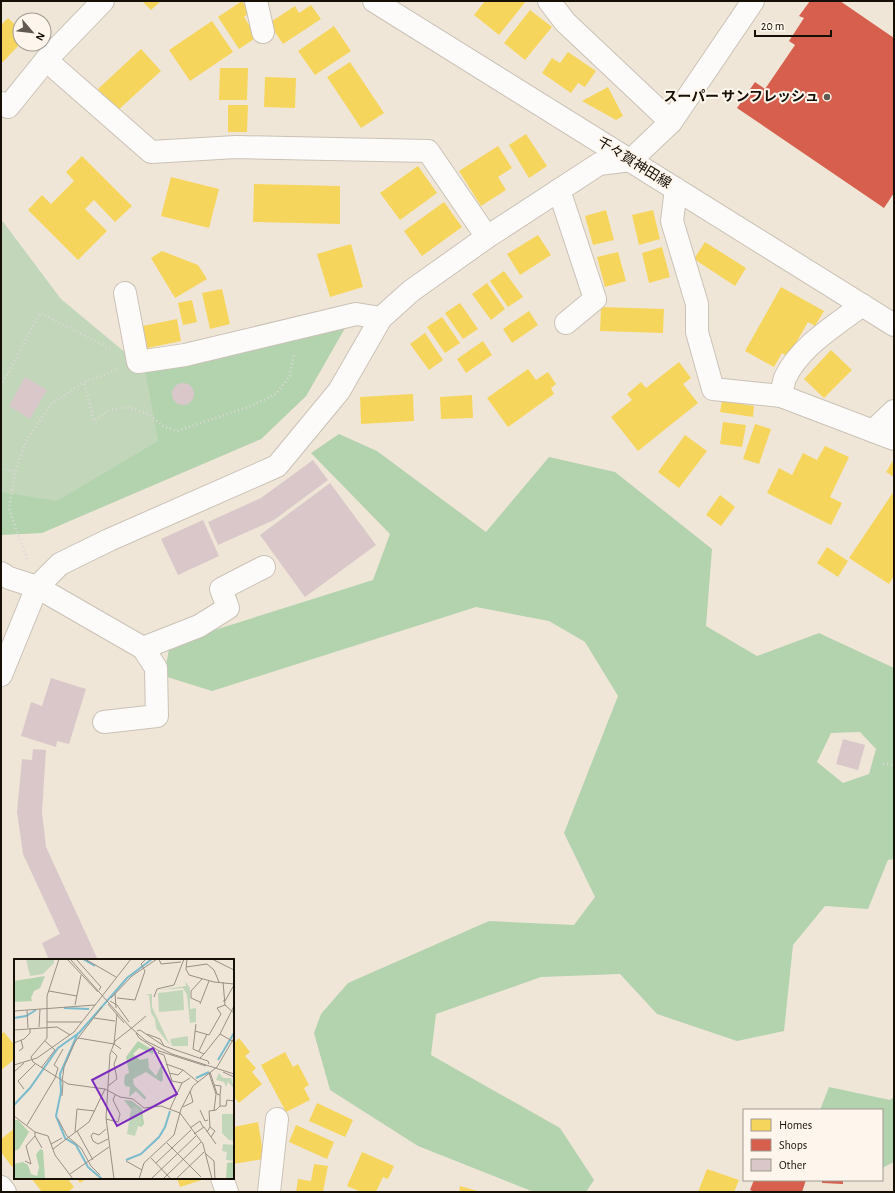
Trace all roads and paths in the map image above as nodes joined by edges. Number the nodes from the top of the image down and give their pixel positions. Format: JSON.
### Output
{"nodes":[{"id":1,"x":256,"y":1,"type":"edge"},
{"id":2,"x":374,"y":1,"type":"edge"},
{"id":3,"x":549,"y":1,"type":"edge"},
{"id":4,"x":754,"y":1,"type":"edge"},
{"id":5,"x":95,"y":4,"type":"edge"},
{"id":6,"x":263,"y":32,"type":"dead end"},
{"id":7,"x":46,"y":60,"type":"junction"},
{"id":8,"x":1,"y":103,"type":"edge"},
{"id":9,"x":671,"y":122,"type":"junction"},
{"id":10,"x":630,"y":160,"type":"junction"},
{"id":11,"x":676,"y":189,"type":"junction"},
{"id":12,"x":559,"y":190,"type":"junction"},
{"id":13,"x":488,"y":237,"type":"junction"},
{"id":14,"x":125,"y":293,"type":"dead end"},
{"id":15,"x":862,"y":305,"type":"junction"},
{"id":16,"x":381,"y":318,"type":"junction"},
{"id":17,"x":566,"y":322,"type":"dead end"},
{"id":18,"x":894,"y":325,"type":"edge"},
{"id":19,"x":84,"y":382,"type":"dead end"},
{"id":20,"x":781,"y":396,"type":"junction"},
{"id":21,"x":894,"y":411,"type":"edge"},
{"id":22,"x":873,"y":431,"type":"junction"},
{"id":23,"x":894,"y":439,"type":"edge"},
{"id":24,"x":1,"y":468,"type":"edge"},
{"id":25,"x":15,"y":472,"type":"junction"},
{"id":26,"x":264,"y":567,"type":"dead end"},
{"id":27,"x":1,"y":573,"type":"edge"},
{"id":28,"x":37,"y":588,"type":"junction"},
{"id":29,"x":143,"y":648,"type":"junction"},
{"id":30,"x":1,"y":675,"type":"edge"},
{"id":31,"x":104,"y":722,"type":"dead end"},
{"id":32,"x":883,"y":764,"type":"dead end"},
{"id":33,"x":894,"y":765,"type":"edge"},
{"id":34,"x":277,"y":1119,"type":"dead end"},
{"id":35,"x":222,"y":1179,"type":"edge"},
{"id":36,"x":1,"y":1187,"type":"edge"},
{"id":37,"x":5,"y":1192,"type":"edge"},
{"id":38,"x":227,"y":1192,"type":"edge"},
{"id":39,"x":269,"y":1192,"type":"edge"}],
"edges":[{"from":1,"to":6,"type":"street"},
{"from":2,"to":10,"type":"street","name":"千々賀神田線"},
{"from":3,"to":9,"type":"street"},
{"from":4,"to":9,"type":"street"},
{"from":5,"to":7,"type":"street"},
{"from":7,"to":8,"type":"street"},
{"from":7,"to":13,"type":"street"},
{"from":9,"to":10,"type":"street"},
{"from":10,"to":11,"type":"street","name":"千々賀神田線"},
{"from":10,"to":12,"type":"street"},
{"from":11,"to":15,"type":"street","name":"千々賀神田線"},
{"from":11,"to":20,"type":"street"},
{"from":12,"to":13,"type":"street"},
{"from":12,"to":17,"type":"street"},
{"from":13,"to":16,"type":"street"},
{"from":14,"to":16,"type":"street"},
{"from":15,"to":18,"type":"street","name":"千々賀神田線"},
{"from":15,"to":20,"type":"street"},
{"from":16,"to":28,"type":"street"},
{"from":19,"to":25,"type":"path"},
{"from":20,"to":22,"type":"street"},
{"from":21,"to":22,"type":"street"},
{"from":22,"to":23,"type":"street"},
{"from":24,"to":25,"type":"path"},
{"from":25,"to":28,"type":"path"},
{"from":26,"to":29,"type":"street"},
{"from":27,"to":28,"type":"street"},
{"from":28,"to":29,"type":"street"},
{"from":28,"to":30,"type":"street"},
{"from":29,"to":31,"type":"street"},
{"from":32,"to":33,"type":"path"},
{"from":34,"to":39,"type":"street"},
{"from":35,"to":38,"type":"street"},
{"from":36,"to":37,"type":"street"}]}
